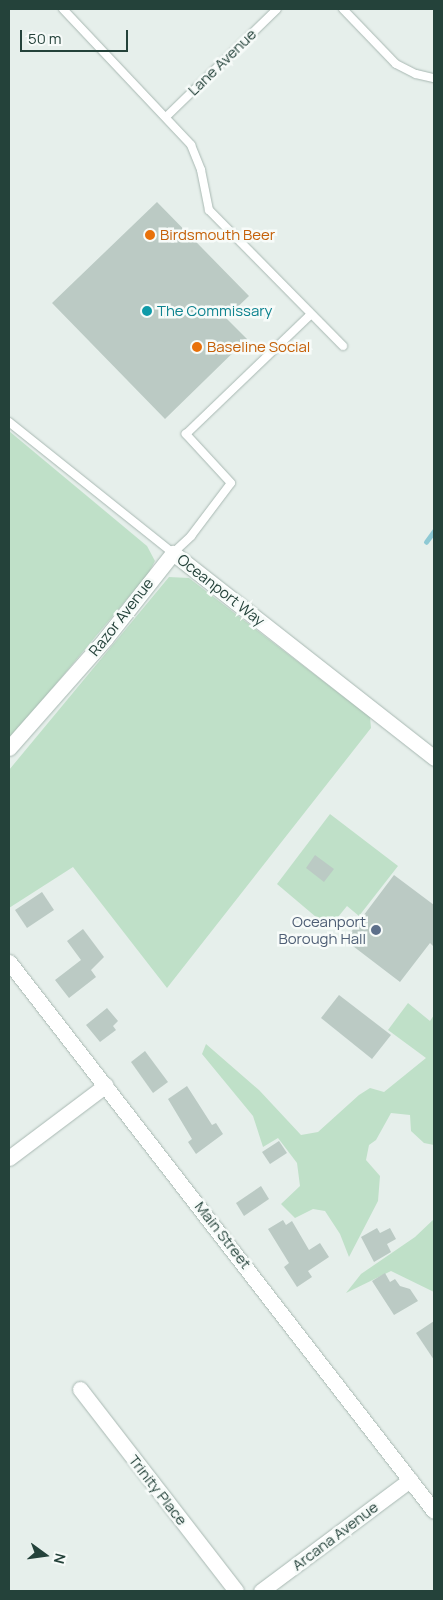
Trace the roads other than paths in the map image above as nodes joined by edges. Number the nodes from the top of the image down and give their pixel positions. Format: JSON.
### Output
{"nodes":[{"id":1,"x":63,"y":9,"type":"edge"},
{"id":2,"x":277,"y":9,"type":"edge"},
{"id":3,"x":343,"y":9,"type":"edge"},
{"id":4,"x":434,"y":78,"type":"edge"},
{"id":5,"x":167,"y":116,"type":"junction"},
{"id":6,"x":311,"y":314,"type":"junction"},
{"id":7,"x":343,"y":346,"type":"dead end"},
{"id":8,"x":9,"y":422,"type":"edge"},
{"id":9,"x":173,"y":553,"type":"junction"},
{"id":10,"x":9,"y":748,"type":"edge"},
{"id":11,"x":434,"y":758,"type":"edge"},
{"id":12,"x":9,"y":962,"type":"edge"},
{"id":13,"x":106,"y":1085,"type":"junction"},
{"id":14,"x":9,"y":1158,"type":"edge"},
{"id":15,"x":80,"y":1389,"type":"dead end"},
{"id":16,"x":410,"y":1480,"type":"junction"},
{"id":17,"x":434,"y":1511,"type":"edge"},
{"id":18,"x":236,"y":1591,"type":"edge"},
{"id":19,"x":261,"y":1591,"type":"edge"}],
"edges":[{"from":1,"to":5,"type":"lane"},
{"from":2,"to":5,"type":"lane","name":"Lane Avenue"},
{"from":3,"to":4,"type":"lane"},
{"from":5,"to":6,"type":"lane"},
{"from":6,"to":7,"type":"lane"},
{"from":6,"to":9,"type":"lane","name":"Razor Avenue"},
{"from":8,"to":9,"type":"lane","name":"Oceanport Way"},
{"from":9,"to":10,"type":"street","name":"Razor Avenue"},
{"from":9,"to":11,"type":"street","name":"Oceanport Way"},
{"from":12,"to":13,"type":"street","name":"Main Street"},
{"from":13,"to":14,"type":"street"},
{"from":13,"to":16,"type":"street","name":"Main Street"},
{"from":15,"to":18,"type":"street","name":"Trinity Place"},
{"from":16,"to":17,"type":"street","name":"Main Street"},
{"from":16,"to":19,"type":"street","name":"Arcana Avenue"}]}
